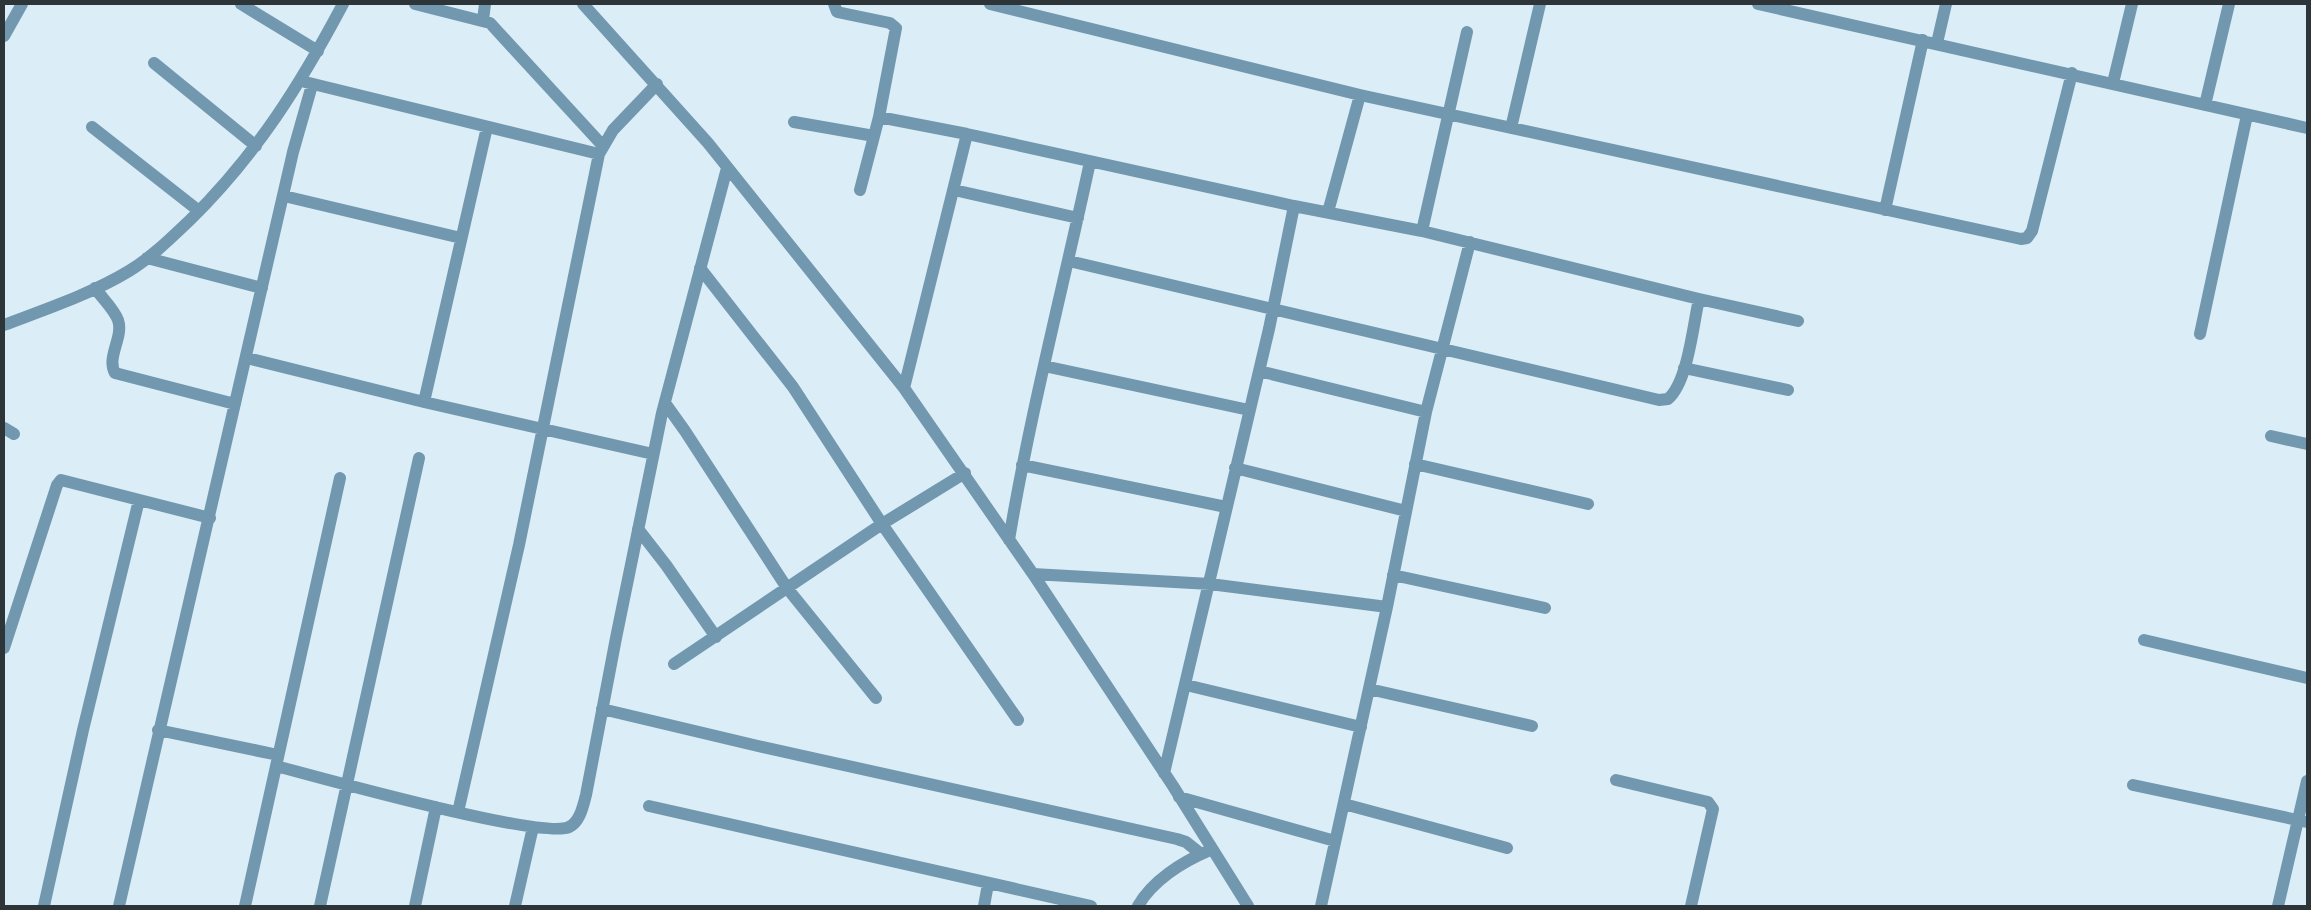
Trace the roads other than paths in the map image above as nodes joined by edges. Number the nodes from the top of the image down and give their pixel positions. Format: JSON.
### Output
{"nodes":[{"id":1,"x":22,"y":4,"type":"edge"},
{"id":2,"x":241,"y":4,"type":"edge"},
{"id":3,"x":343,"y":4,"type":"edge"},
{"id":4,"x":415,"y":4,"type":"edge"},
{"id":5,"x":486,"y":4,"type":"edge"},
{"id":6,"x":583,"y":4,"type":"edge"},
{"id":7,"x":834,"y":4,"type":"edge"},
{"id":8,"x":990,"y":4,"type":"edge"},
{"id":9,"x":1540,"y":4,"type":"edge"},
{"id":10,"x":1758,"y":4,"type":"edge"},
{"id":11,"x":1946,"y":4,"type":"edge"},
{"id":12,"x":2132,"y":4,"type":"edge"},
{"id":13,"x":2230,"y":4,"type":"edge"},
{"id":14,"x":483,"y":20,"type":"junction"},
{"id":15,"x":1467,"y":32,"type":"dead end"},
{"id":16,"x":4,"y":36,"type":"edge"},
{"id":17,"x":1923,"y":40,"type":"junction"},
{"id":18,"x":1938,"y":43,"type":"junction"},
{"id":19,"x":318,"y":51,"type":"junction"},
{"id":20,"x":154,"y":63,"type":"dead end"},
{"id":21,"x":2072,"y":74,"type":"junction"},
{"id":22,"x":307,"y":82,"type":"junction"},
{"id":23,"x":2113,"y":82,"type":"junction"},
{"id":24,"x":657,"y":84,"type":"junction"},
{"id":25,"x":1360,"y":96,"type":"junction"},
{"id":26,"x":2205,"y":105,"type":"junction"},
{"id":27,"x":2247,"y":114,"type":"junction"},
{"id":28,"x":1449,"y":116,"type":"junction"},
{"id":29,"x":879,"y":117,"type":"junction"},
{"id":30,"x":794,"y":122,"type":"dead end"},
{"id":31,"x":92,"y":127,"type":"dead end"},
{"id":32,"x":487,"y":127,"type":"junction"},
{"id":33,"x":1512,"y":128,"type":"junction"},
{"id":34,"x":2307,"y":128,"type":"edge"},
{"id":35,"x":967,"y":134,"type":"junction"},
{"id":36,"x":874,"y":136,"type":"junction"},
{"id":37,"x":256,"y":146,"type":"junction"},
{"id":38,"x":601,"y":150,"type":"junction"},
{"id":39,"x":1090,"y":162,"type":"junction"},
{"id":40,"x":727,"y":168,"type":"junction"},
{"id":41,"x":860,"y":190,"type":"dead end"},
{"id":42,"x":954,"y":190,"type":"junction"},
{"id":43,"x":284,"y":196,"type":"junction"},
{"id":44,"x":1294,"y":206,"type":"junction"},
{"id":45,"x":1885,"y":210,"type":"junction"},
{"id":46,"x":199,"y":211,"type":"junction"},
{"id":47,"x":1328,"y":212,"type":"junction"},
{"id":48,"x":1078,"y":218,"type":"junction"},
{"id":49,"x":1422,"y":231,"type":"junction"},
{"id":50,"x":462,"y":238,"type":"junction"},
{"id":51,"x":1470,"y":242,"type":"junction"},
{"id":52,"x":147,"y":258,"type":"junction"},
{"id":53,"x":1069,"y":261,"type":"junction"},
{"id":54,"x":700,"y":268,"type":"junction"},
{"id":55,"x":95,"y":288,"type":"junction"},
{"id":56,"x":262,"y":288,"type":"junction"},
{"id":57,"x":1699,"y":299,"type":"junction"},
{"id":58,"x":1272,"y":308,"type":"junction"},
{"id":59,"x":1798,"y":321,"type":"dead end"},
{"id":60,"x":4,"y":325,"type":"edge"},
{"id":61,"x":2200,"y":334,"type":"dead end"},
{"id":62,"x":1442,"y":348,"type":"junction"},
{"id":63,"x":247,"y":358,"type":"junction"},
{"id":64,"x":1044,"y":366,"type":"junction"},
{"id":65,"x":1684,"y":368,"type":"junction"},
{"id":66,"x":1259,"y":371,"type":"junction"},
{"id":67,"x":904,"y":388,"type":"junction"},
{"id":68,"x":1788,"y":390,"type":"dead end"},
{"id":69,"x":424,"y":402,"type":"junction"},
{"id":70,"x":665,"y":403,"type":"junction"},
{"id":71,"x":235,"y":404,"type":"junction"},
{"id":72,"x":1250,"y":410,"type":"junction"},
{"id":73,"x":1426,"y":412,"type":"junction"},
{"id":74,"x":542,"y":429,"type":"junction"},
{"id":75,"x":2271,"y":436,"type":"dead end"},
{"id":76,"x":2307,"y":444,"type":"edge"},
{"id":77,"x":653,"y":454,"type":"junction"},
{"id":78,"x":419,"y":458,"type":"dead end"},
{"id":79,"x":1415,"y":464,"type":"junction"},
{"id":80,"x":1022,"y":465,"type":"junction"},
{"id":81,"x":1235,"y":468,"type":"junction"},
{"id":82,"x":965,"y":473,"type":"junction"},
{"id":83,"x":340,"y":478,"type":"dead end"},
{"id":84,"x":139,"y":500,"type":"junction"},
{"id":85,"x":1588,"y":504,"type":"dead end"},
{"id":86,"x":1226,"y":507,"type":"junction"},
{"id":87,"x":1406,"y":511,"type":"junction"},
{"id":88,"x":210,"y":518,"type":"junction"},
{"id":89,"x":882,"y":524,"type":"junction"},
{"id":90,"x":638,"y":529,"type":"junction"},
{"id":91,"x":1009,"y":540,"type":"junction"},
{"id":92,"x":1033,"y":574,"type":"junction"},
{"id":93,"x":1393,"y":575,"type":"junction"},
{"id":94,"x":1210,"y":584,"type":"junction"},
{"id":95,"x":787,"y":588,"type":"junction"},
{"id":96,"x":1387,"y":607,"type":"junction"},
{"id":97,"x":1545,"y":608,"type":"dead end"},
{"id":98,"x":716,"y":637,"type":"junction"},
{"id":99,"x":2144,"y":640,"type":"dead end"},
{"id":100,"x":4,"y":648,"type":"edge"},
{"id":101,"x":674,"y":664,"type":"dead end"},
{"id":102,"x":2307,"y":678,"type":"edge"},
{"id":103,"x":1186,"y":685,"type":"junction"},
{"id":104,"x":1369,"y":690,"type":"junction"},
{"id":105,"x":876,"y":698,"type":"dead end"},
{"id":106,"x":602,"y":708,"type":"junction"},
{"id":107,"x":1018,"y":720,"type":"dead end"},
{"id":108,"x":1532,"y":726,"type":"dead end"},
{"id":109,"x":1361,"y":727,"type":"junction"},
{"id":110,"x":158,"y":730,"type":"junction"},
{"id":111,"x":277,"y":761,"type":"junction"},
{"id":112,"x":1164,"y":773,"type":"junction"},
{"id":113,"x":1616,"y":780,"type":"dead end"},
{"id":114,"x":2307,"y":781,"type":"edge"},
{"id":115,"x":346,"y":784,"type":"junction"},
{"id":116,"x":2132,"y":785,"type":"dead end"},
{"id":117,"x":1180,"y":797,"type":"junction"},
{"id":118,"x":1344,"y":804,"type":"junction"},
{"id":119,"x":649,"y":806,"type":"dead end"},
{"id":120,"x":436,"y":807,"type":"junction"},
{"id":121,"x":458,"y":812,"type":"junction"},
{"id":122,"x":2302,"y":821,"type":"edge"},
{"id":123,"x":533,"y":827,"type":"junction"},
{"id":124,"x":1336,"y":841,"type":"junction"},
{"id":125,"x":1507,"y":848,"type":"dead end"},
{"id":126,"x":1207,"y":852,"type":"junction"},
{"id":127,"x":988,"y":884,"type":"junction"},
{"id":128,"x":44,"y":906,"type":"edge"},
{"id":129,"x":119,"y":906,"type":"edge"},
{"id":130,"x":245,"y":906,"type":"edge"},
{"id":131,"x":320,"y":906,"type":"edge"},
{"id":132,"x":416,"y":906,"type":"edge"},
{"id":133,"x":515,"y":906,"type":"edge"},
{"id":134,"x":984,"y":906,"type":"edge"},
{"id":135,"x":1091,"y":906,"type":"edge"},
{"id":136,"x":1138,"y":906,"type":"edge"},
{"id":137,"x":1248,"y":906,"type":"edge"},
{"id":138,"x":1321,"y":906,"type":"edge"},
{"id":139,"x":1691,"y":906,"type":"edge"},
{"id":140,"x":2278,"y":906,"type":"edge"}],
"edges":[{"from":1,"to":16,"type":"street"},
{"from":2,"to":19,"type":"street"},
{"from":3,"to":19,"type":"street"},
{"from":4,"to":14,"type":"street"},
{"from":5,"to":14,"type":"street"},
{"from":6,"to":24,"type":"street"},
{"from":7,"to":29,"type":"street"},
{"from":8,"to":25,"type":"street"},
{"from":9,"to":33,"type":"street"},
{"from":10,"to":17,"type":"street"},
{"from":11,"to":18,"type":"street"},
{"from":12,"to":23,"type":"street"},
{"from":13,"to":26,"type":"street"},
{"from":14,"to":38,"type":"street"},
{"from":15,"to":28,"type":"street"},
{"from":17,"to":18,"type":"street"},
{"from":17,"to":45,"type":"street"},
{"from":18,"to":21,"type":"street"},
{"from":19,"to":22,"type":"street"},
{"from":20,"to":37,"type":"street"},
{"from":21,"to":23,"type":"street"},
{"from":21,"to":45,"type":"street"},
{"from":22,"to":32,"type":"street"},
{"from":22,"to":37,"type":"street"},
{"from":22,"to":43,"type":"street"},
{"from":23,"to":26,"type":"street"},
{"from":24,"to":38,"type":"street"},
{"from":24,"to":40,"type":"street"},
{"from":25,"to":28,"type":"street"},
{"from":25,"to":47,"type":"street"},
{"from":26,"to":27,"type":"street"},
{"from":27,"to":34,"type":"street"},
{"from":27,"to":61,"type":"street"},
{"from":28,"to":33,"type":"street"},
{"from":28,"to":49,"type":"street"},
{"from":29,"to":35,"type":"street"},
{"from":29,"to":36,"type":"street"},
{"from":30,"to":36,"type":"street"},
{"from":31,"to":46,"type":"street"},
{"from":32,"to":38,"type":"street"},
{"from":32,"to":50,"type":"street"},
{"from":33,"to":45,"type":"street"},
{"from":35,"to":39,"type":"street"},
{"from":35,"to":42,"type":"street"},
{"from":36,"to":41,"type":"street"},
{"from":37,"to":46,"type":"street"},
{"from":38,"to":74,"type":"street"},
{"from":39,"to":44,"type":"street"},
{"from":39,"to":48,"type":"street"},
{"from":40,"to":54,"type":"street"},
{"from":40,"to":67,"type":"street"},
{"from":42,"to":48,"type":"street"},
{"from":42,"to":67,"type":"street"},
{"from":43,"to":50,"type":"street"},
{"from":43,"to":56,"type":"street"},
{"from":44,"to":47,"type":"street"},
{"from":44,"to":58,"type":"street"},
{"from":46,"to":52,"type":"street"},
{"from":47,"to":49,"type":"street"},
{"from":48,"to":53,"type":"street"},
{"from":49,"to":51,"type":"street"},
{"from":50,"to":69,"type":"street"},
{"from":51,"to":57,"type":"street"},
{"from":51,"to":62,"type":"street"},
{"from":52,"to":55,"type":"street"},
{"from":52,"to":56,"type":"street"},
{"from":53,"to":58,"type":"street"},
{"from":53,"to":64,"type":"street"},
{"from":54,"to":70,"type":"street"},
{"from":54,"to":89,"type":"street"},
{"from":55,"to":60,"type":"street"},
{"from":55,"to":71,"type":"street"},
{"from":56,"to":63,"type":"street"},
{"from":57,"to":59,"type":"street"},
{"from":57,"to":65,"type":"street"},
{"from":58,"to":62,"type":"street"},
{"from":58,"to":66,"type":"street"},
{"from":62,"to":65,"type":"street"},
{"from":62,"to":73,"type":"street"},
{"from":63,"to":69,"type":"street"},
{"from":63,"to":71,"type":"street"},
{"from":64,"to":72,"type":"street"},
{"from":64,"to":80,"type":"street"},
{"from":65,"to":68,"type":"street"},
{"from":66,"to":72,"type":"street"},
{"from":66,"to":73,"type":"street"},
{"from":67,"to":82,"type":"street"},
{"from":69,"to":74,"type":"street"},
{"from":70,"to":77,"type":"street"},
{"from":70,"to":95,"type":"street"},
{"from":71,"to":88,"type":"street"},
{"from":72,"to":81,"type":"street"},
{"from":73,"to":79,"type":"street"},
{"from":74,"to":77,"type":"street"},
{"from":74,"to":121,"type":"street"},
{"from":75,"to":76,"type":"street"},
{"from":77,"to":90,"type":"street"},
{"from":78,"to":115,"type":"street"},
{"from":79,"to":85,"type":"street"},
{"from":79,"to":87,"type":"street"},
{"from":80,"to":86,"type":"street"},
{"from":80,"to":91,"type":"street"},
{"from":81,"to":86,"type":"street"},
{"from":81,"to":87,"type":"street"},
{"from":82,"to":89,"type":"street"},
{"from":82,"to":91,"type":"street"},
{"from":83,"to":111,"type":"street"},
{"from":84,"to":88,"type":"street"},
{"from":84,"to":100,"type":"street"},
{"from":84,"to":128,"type":"street"},
{"from":86,"to":94,"type":"street"},
{"from":87,"to":93,"type":"street"},
{"from":88,"to":110,"type":"street"},
{"from":89,"to":95,"type":"street"},
{"from":89,"to":107,"type":"street"},
{"from":90,"to":98,"type":"street"},
{"from":90,"to":106,"type":"street"},
{"from":91,"to":92,"type":"street"},
{"from":92,"to":94,"type":"street"},
{"from":92,"to":112,"type":"street"},
{"from":93,"to":96,"type":"street"},
{"from":93,"to":97,"type":"street"},
{"from":94,"to":96,"type":"street"},
{"from":94,"to":103,"type":"street"},
{"from":95,"to":98,"type":"street"},
{"from":95,"to":105,"type":"street"},
{"from":96,"to":104,"type":"street"},
{"from":98,"to":101,"type":"street"},
{"from":99,"to":102,"type":"street"},
{"from":103,"to":109,"type":"street"},
{"from":103,"to":112,"type":"street"},
{"from":104,"to":108,"type":"street"},
{"from":104,"to":109,"type":"street"},
{"from":106,"to":123,"type":"street"},
{"from":106,"to":126,"type":"street"},
{"from":109,"to":118,"type":"street"},
{"from":110,"to":111,"type":"street"},
{"from":110,"to":129,"type":"street"},
{"from":111,"to":115,"type":"street"},
{"from":111,"to":130,"type":"street"},
{"from":112,"to":117,"type":"street"},
{"from":113,"to":139,"type":"street"},
{"from":114,"to":122,"type":"street"},
{"from":115,"to":120,"type":"street"},
{"from":115,"to":131,"type":"street"},
{"from":116,"to":122,"type":"street"},
{"from":117,"to":124,"type":"street"},
{"from":117,"to":126,"type":"street"},
{"from":118,"to":124,"type":"street"},
{"from":118,"to":125,"type":"street"},
{"from":119,"to":127,"type":"street"},
{"from":120,"to":121,"type":"street"},
{"from":120,"to":132,"type":"street"},
{"from":121,"to":123,"type":"street"},
{"from":122,"to":140,"type":"street"},
{"from":123,"to":133,"type":"street"},
{"from":124,"to":138,"type":"street"},
{"from":126,"to":136,"type":"street"},
{"from":126,"to":137,"type":"street"},
{"from":127,"to":134,"type":"street"},
{"from":127,"to":135,"type":"street"}]}
